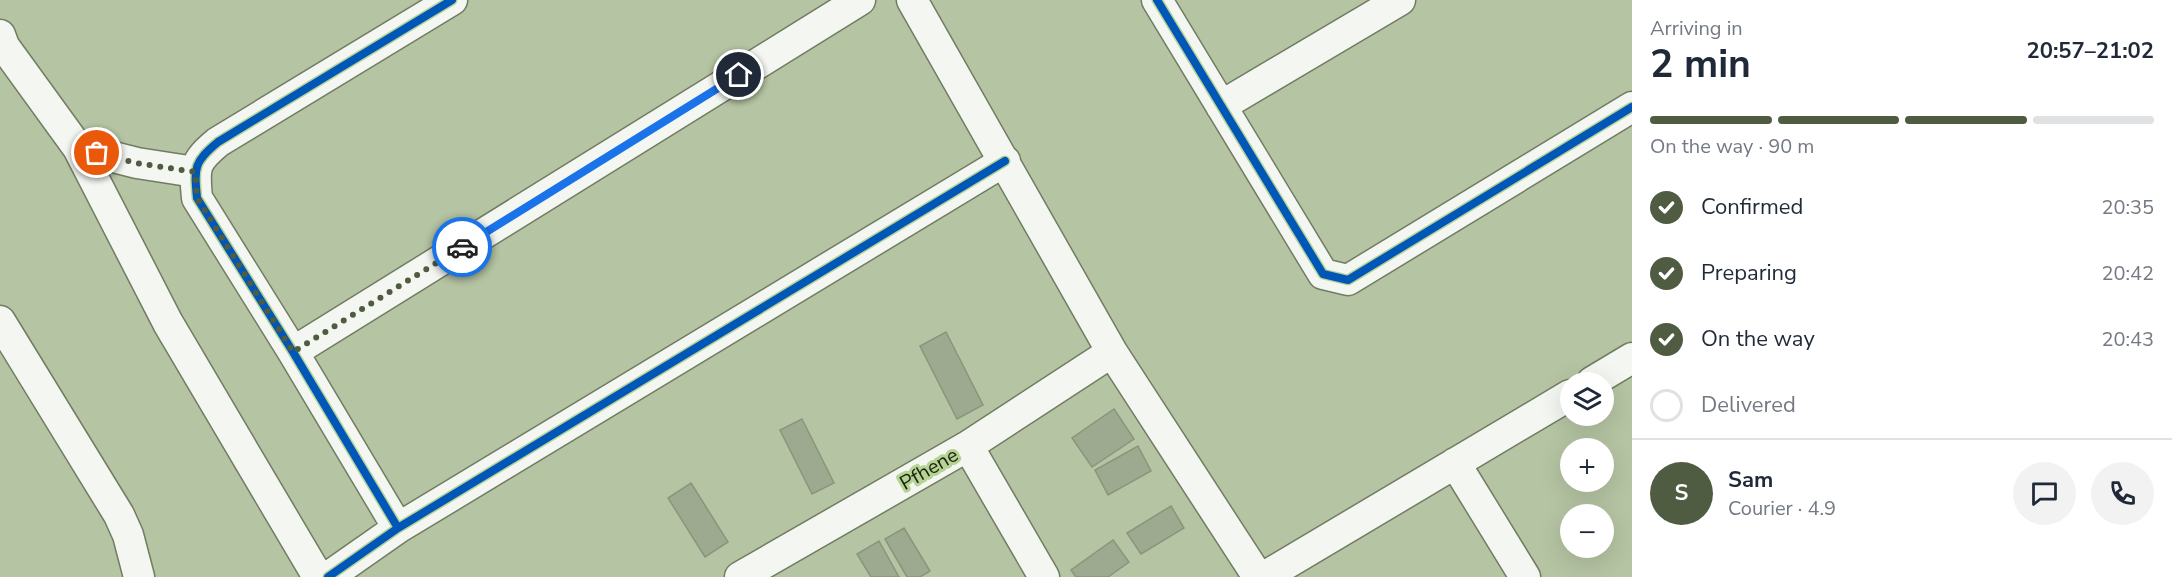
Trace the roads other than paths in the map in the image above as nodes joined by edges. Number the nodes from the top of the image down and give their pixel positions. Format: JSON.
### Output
{"nodes":[{"id":1,"x":452,"y":0,"type":"edge"},
{"id":2,"x":860,"y":0,"type":"edge"},
{"id":3,"x":912,"y":0,"type":"edge"},
{"id":4,"x":1157,"y":0,"type":"edge"},
{"id":5,"x":1400,"y":0,"type":"edge"},
{"id":6,"x":0,"y":35,"type":"edge"},
{"id":7,"x":1221,"y":106,"type":"junction"},
{"id":8,"x":1632,"y":107,"type":"edge"},
{"id":9,"x":78,"y":148,"type":"junction"},
{"id":10,"x":1005,"y":161,"type":"junction"},
{"id":11,"x":195,"y":172,"type":"junction"},
{"id":12,"x":1,"y":326,"type":"edge"},
{"id":13,"x":293,"y":352,"type":"junction"},
{"id":14,"x":1112,"y":352,"type":"junction"},
{"id":15,"x":1632,"y":358,"type":"edge"},
{"id":16,"x":1609,"y":372,"type":"edge"},
{"id":17,"x":1560,"y":401,"type":"edge"},
{"id":18,"x":968,"y":446,"type":"junction"},
{"id":19,"x":1455,"y":463,"type":"junction"},
{"id":20,"x":398,"y":528,"type":"junction"},
{"id":21,"x":139,"y":577,"type":"edge"},
{"id":22,"x":318,"y":577,"type":"edge"},
{"id":23,"x":328,"y":577,"type":"edge"},
{"id":24,"x":740,"y":577,"type":"edge"},
{"id":25,"x":1044,"y":577,"type":"edge"},
{"id":26,"x":1258,"y":577,"type":"edge"},
{"id":27,"x":1264,"y":577,"type":"edge"},
{"id":28,"x":1526,"y":577,"type":"edge"}],
"edges":[{"from":1,"to":11,"type":"street"},
{"from":2,"to":13,"type":"street"},
{"from":3,"to":10,"type":"street"},
{"from":4,"to":7,"type":"street"},
{"from":5,"to":7,"type":"street"},
{"from":6,"to":9,"type":"street"},
{"from":7,"to":8,"type":"street"},
{"from":9,"to":11,"type":"street"},
{"from":9,"to":22,"type":"street"},
{"from":10,"to":14,"type":"street"},
{"from":10,"to":20,"type":"street"},
{"from":11,"to":13,"type":"street"},
{"from":12,"to":21,"type":"street"},
{"from":13,"to":20,"type":"street"},
{"from":14,"to":18,"type":"street","name":"Pfhene"},
{"from":14,"to":26,"type":"street"},
{"from":15,"to":16,"type":"street"},
{"from":17,"to":19,"type":"street"},
{"from":18,"to":24,"type":"street","name":"Pfhene"},
{"from":18,"to":25,"type":"street"},
{"from":19,"to":27,"type":"street"},
{"from":19,"to":28,"type":"street"},
{"from":20,"to":23,"type":"street"}]}
